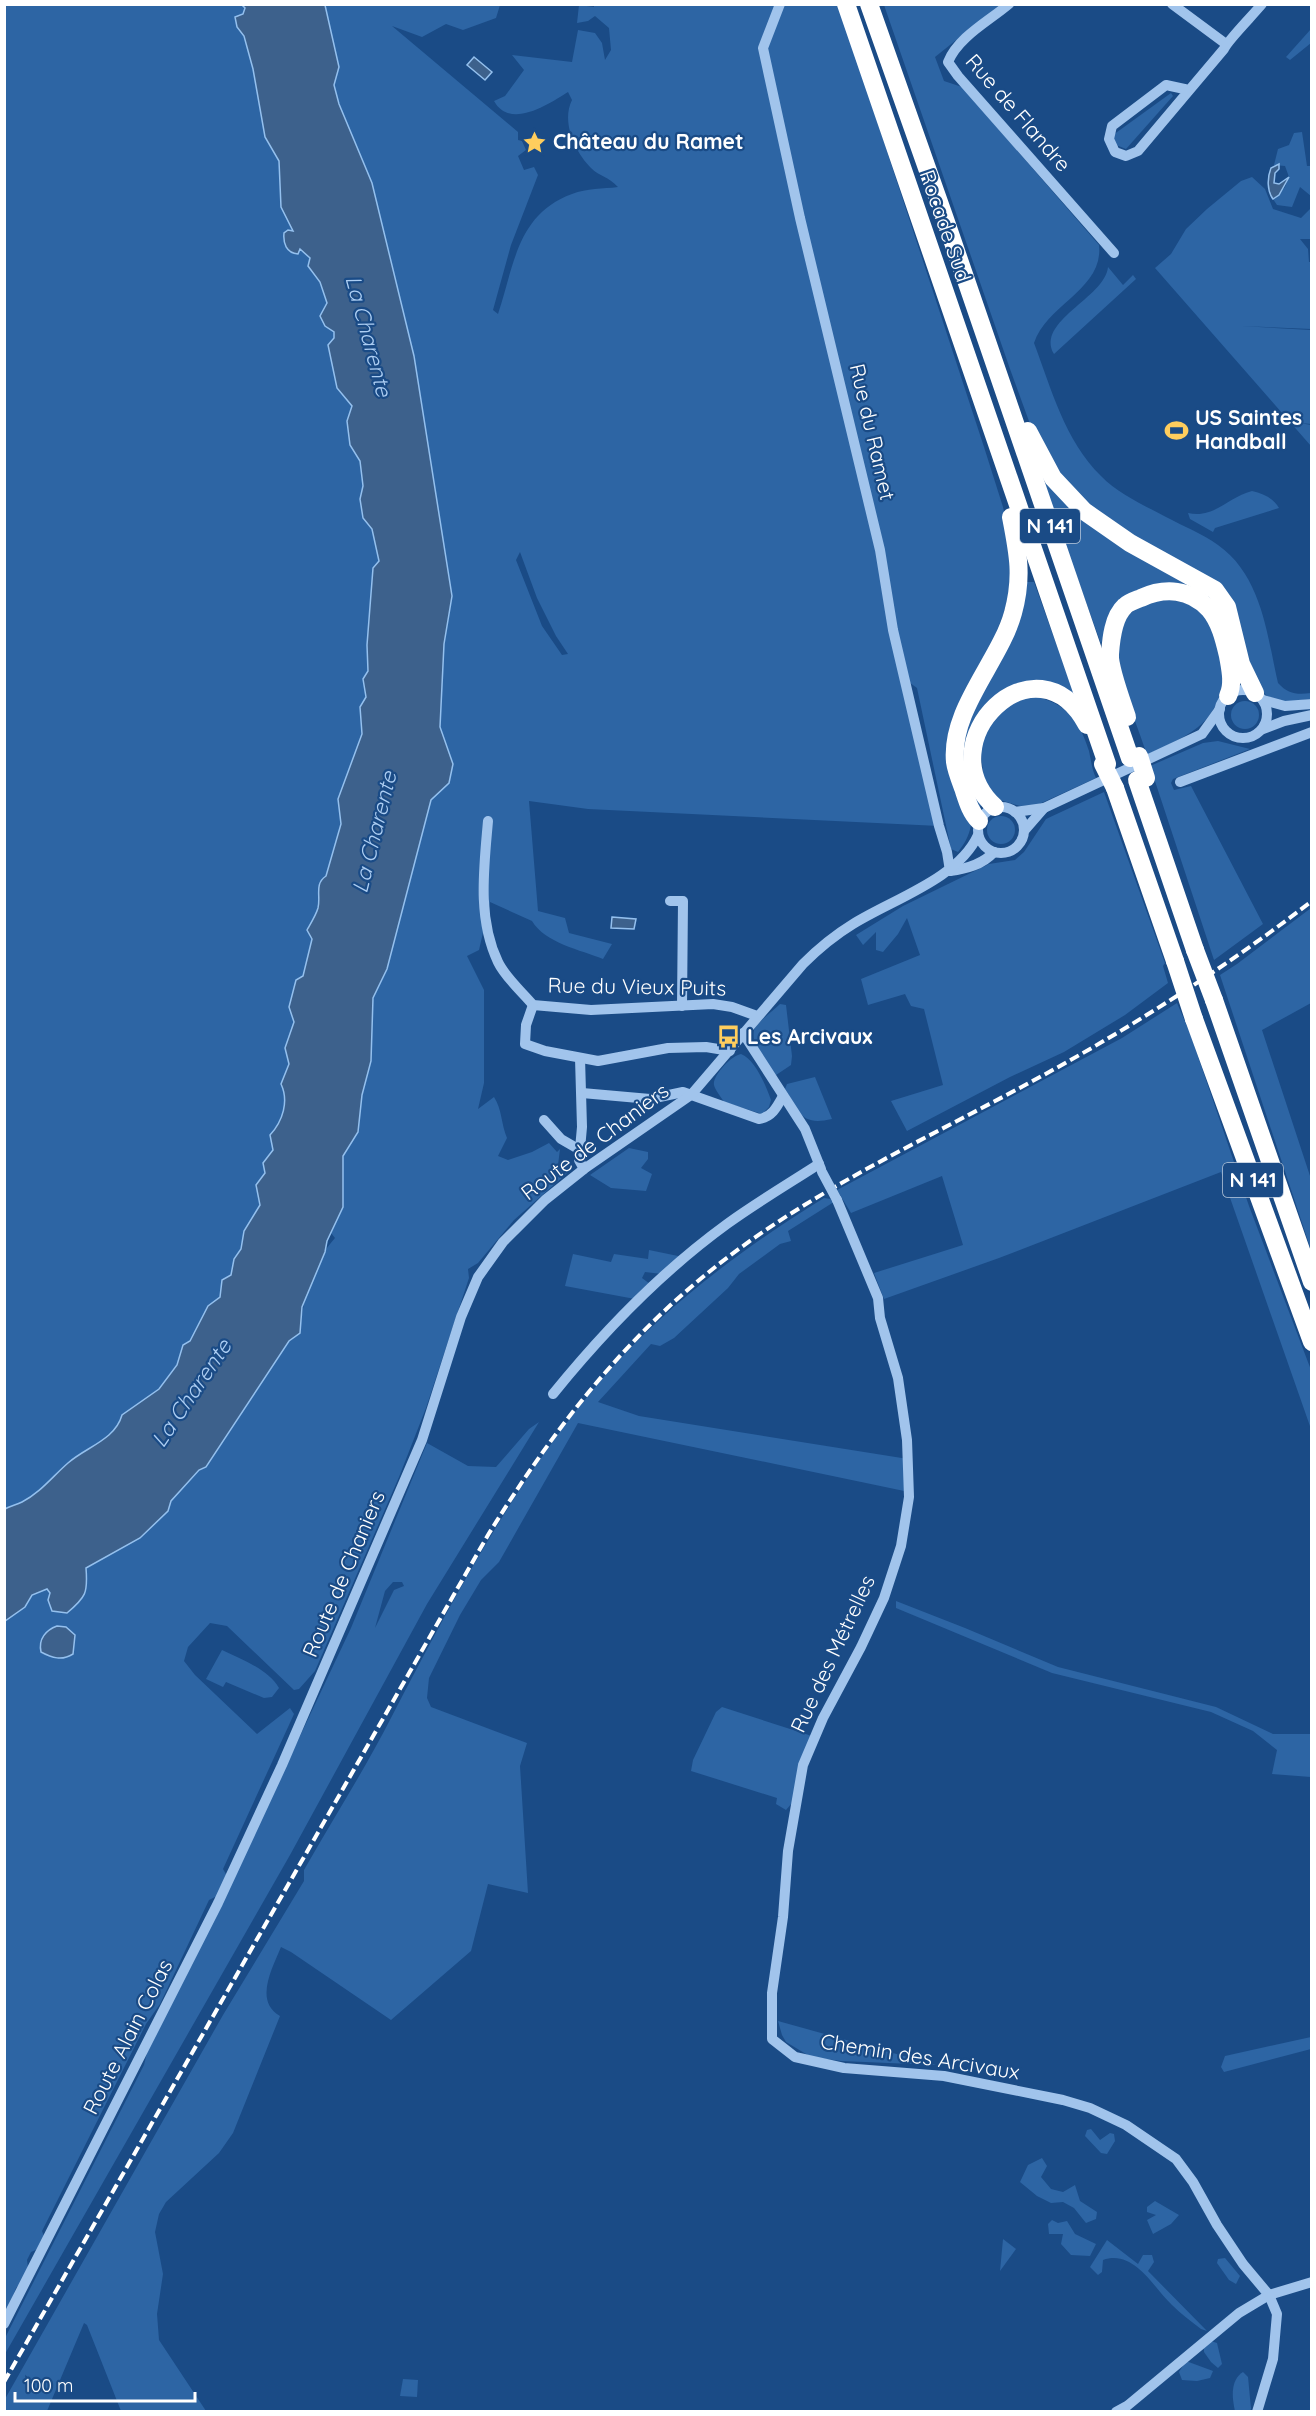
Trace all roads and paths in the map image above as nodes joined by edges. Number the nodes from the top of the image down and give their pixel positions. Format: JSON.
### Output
{"nodes":[{"id":1,"x":780,"y":4,"type":"edge"},
{"id":2,"x":846,"y":4,"type":"edge"},
{"id":3,"x":869,"y":4,"type":"edge"},
{"id":4,"x":1009,"y":4,"type":"edge"},
{"id":5,"x":1172,"y":4,"type":"edge"},
{"id":6,"x":1262,"y":4,"type":"edge"},
{"id":7,"x":1226,"y":44,"type":"junction"},
{"id":8,"x":1189,"y":90,"type":"junction"},
{"id":9,"x":1114,"y":253,"type":"dead end"},
{"id":10,"x":970,"y":294,"type":"junction"},
{"id":11,"x":1002,"y":462,"type":"junction"},
{"id":12,"x":1259,"y":697,"type":"junction"},
{"id":13,"x":1224,"y":703,"type":"junction"},
{"id":14,"x":1311,"y":704,"type":"edge"},
{"id":15,"x":1311,"y":715,"type":"edge"},
{"id":16,"x":1263,"y":729,"type":"junction"},
{"id":17,"x":1311,"y":732,"type":"edge"},
{"id":18,"x":1202,"y":734,"type":"junction"},
{"id":19,"x":1232,"y":736,"type":"junction"},
{"id":20,"x":1250,"y":738,"type":"junction"},
{"id":21,"x":1258,"y":753,"type":"junction"},
{"id":22,"x":1134,"y":757,"type":"junction"},
{"id":23,"x":1105,"y":764,"type":"junction"},
{"id":24,"x":1180,"y":782,"type":"dead end"},
{"id":25,"x":994,"y":807,"type":"junction"},
{"id":26,"x":1044,"y":808,"type":"junction"},
{"id":27,"x":1015,"y":812,"type":"junction"},
{"id":28,"x":488,"y":821,"type":"dead end"},
{"id":29,"x":978,"y":828,"type":"junction"},
{"id":30,"x":1024,"y":831,"type":"junction"},
{"id":31,"x":994,"y":852,"type":"junction"},
{"id":32,"x":950,"y":871,"type":"junction"},
{"id":33,"x":670,"y":901,"type":"dead end"},
{"id":34,"x":533,"y":1005,"type":"junction"},
{"id":35,"x":682,"y":1005,"type":"junction"},
{"id":36,"x":757,"y":1016,"type":"junction"},
{"id":37,"x":743,"y":1033,"type":"junction"},
{"id":38,"x":730,"y":1051,"type":"junction"},
{"id":39,"x":580,"y":1058,"type":"junction"},
{"id":40,"x":582,"y":1093,"type":"junction"},
{"id":41,"x":691,"y":1095,"type":"junction"},
{"id":42,"x":783,"y":1096,"type":"junction"},
{"id":43,"x":544,"y":1120,"type":"dead end"},
{"id":44,"x":580,"y":1150,"type":"junction"},
{"id":45,"x":821,"y":1168,"type":"junction"},
{"id":46,"x":584,"y":1169,"type":"junction"},
{"id":47,"x":1311,"y":1282,"type":"edge"},
{"id":48,"x":1311,"y":1342,"type":"edge"},
{"id":49,"x":553,"y":1394,"type":"dead end"},
{"id":50,"x":282,"y":1765,"type":"joint"},
{"id":51,"x":772,"y":2039,"type":"joint"},
{"id":52,"x":1311,"y":2282,"type":"edge"},
{"id":53,"x":1269,"y":2295,"type":"junction"},
{"id":54,"x":4,"y":2324,"type":"edge"},
{"id":55,"x":1116,"y":2412,"type":"edge"},
{"id":56,"x":1257,"y":2412,"type":"edge"}],
"edges":[{"from":1,"to":32,"type":"street","name":"Rue du Ramet"},
{"from":2,"to":11,"type":"highway","name":"Rocade Sud","number":"N 141"},
{"from":3,"to":10,"type":"highway","name":"Rocade Sud","number":"N 141"},
{"from":4,"to":9,"type":"street","name":"Rue de Flandre"},
{"from":5,"to":7,"type":"street"},
{"from":6,"to":7,"type":"street"},
{"from":7,"to":8,"type":"street"},
{"from":8,"to":8,"type":"street"},
{"from":10,"to":12,"type":"highway"},
{"from":10,"to":22,"type":"highway","number":"N 141"},
{"from":11,"to":23,"type":"highway","number":"N 141"},
{"from":11,"to":29,"type":"highway"},
{"from":12,"to":13,"type":"street"},
{"from":12,"to":14,"type":"street"},
{"from":12,"to":16,"type":"street"},
{"from":13,"to":18,"type":"street"},
{"from":13,"to":19,"type":"street"},
{"from":13,"to":22,"type":"highway"},
{"from":15,"to":16,"type":"street"},
{"from":16,"to":20,"type":"street"},
{"from":17,"to":21,"type":"street"},
{"from":18,"to":19,"type":"street"},
{"from":18,"to":26,"type":"street"},
{"from":19,"to":20,"type":"street"},
{"from":20,"to":21,"type":"street"},
{"from":21,"to":24,"type":"street"},
{"from":22,"to":47,"type":"highway","number":"N 141","bridge":true},
{"from":23,"to":25,"type":"highway"},
{"from":23,"to":48,"type":"highway","number":"N 141","bridge":true},
{"from":25,"to":27,"type":"street"},
{"from":25,"to":29,"type":"street"},
{"from":26,"to":27,"type":"street"},
{"from":26,"to":30,"type":"street"},
{"from":27,"to":30,"type":"street"},
{"from":28,"to":34,"type":"street","name":"Rue du Vieux Puits"},
{"from":29,"to":31,"type":"street"},
{"from":29,"to":32,"type":"street"},
{"from":30,"to":31,"type":"street"},
{"from":31,"to":32,"type":"street"},
{"from":32,"to":36,"type":"street","name":"Route de Chaniers"},
{"from":33,"to":35,"type":"street"},
{"from":34,"to":35,"type":"street","name":"Rue du Vieux Puits"},
{"from":34,"to":39,"type":"street"},
{"from":35,"to":36,"type":"street","name":"Rue du Vieux Puits"},
{"from":36,"to":37,"type":"street","name":"Route de Chaniers"},
{"from":37,"to":38,"type":"street","name":"Route de Chaniers"},
{"from":37,"to":42,"type":"street","name":"Rue des Métrelles"},
{"from":38,"to":39,"type":"street"},
{"from":38,"to":41,"type":"street","name":"Route de Chaniers"},
{"from":39,"to":40,"type":"street"},
{"from":40,"to":41,"type":"street"},
{"from":40,"to":44,"type":"street"},
{"from":41,"to":42,"type":"street"},
{"from":41,"to":46,"type":"street","name":"Route de Chaniers"},
{"from":42,"to":45,"type":"street","name":"Rue des Métrelles"},
{"from":43,"to":44,"type":"street"},
{"from":44,"to":46,"type":"street"},
{"from":45,"to":49,"type":"street"},
{"from":45,"to":51,"type":"street","name":"Rue des Métrelles","bridge":true},
{"from":46,"to":50,"type":"street","name":"Route de Chaniers"},
{"from":50,"to":54,"type":"street","name":"Route Alain Colas"},
{"from":51,"to":53,"type":"street","name":"Chemin des Arcivaux"},
{"from":52,"to":53,"type":"street"},
{"from":53,"to":55,"type":"street"},
{"from":53,"to":56,"type":"street"}]}
